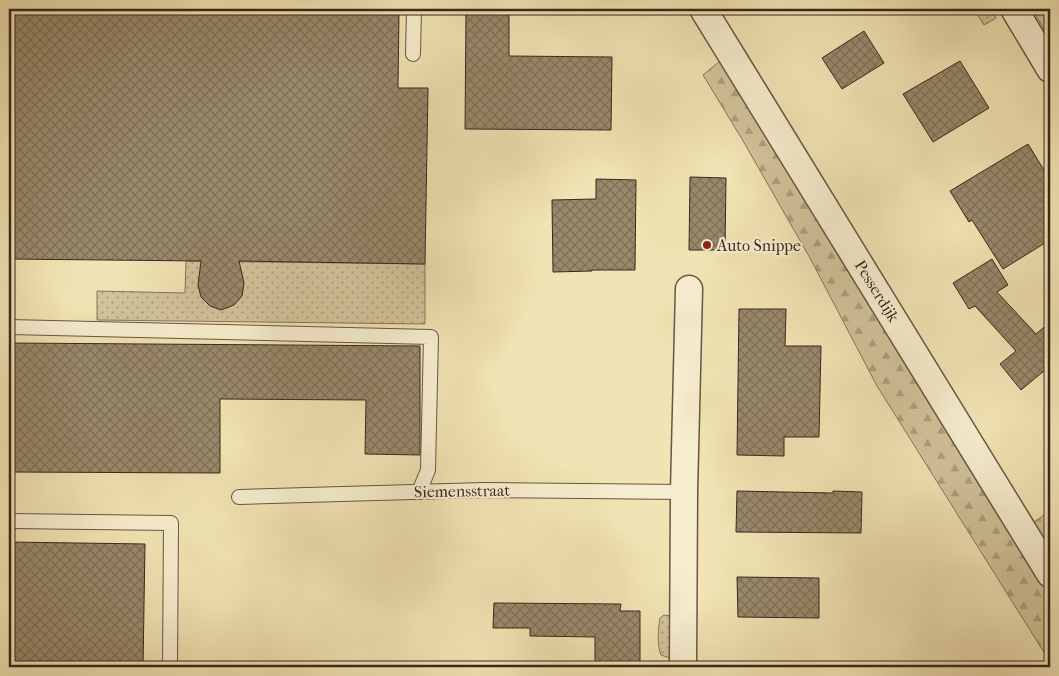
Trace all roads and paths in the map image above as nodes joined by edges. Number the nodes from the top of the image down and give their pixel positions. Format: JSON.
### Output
{"nodes":[{"id":1,"x":414,"y":9,"type":"edge"},
{"id":2,"x":703,"y":9,"type":"edge"},
{"id":3,"x":1014,"y":9,"type":"edge"},
{"id":4,"x":413,"y":54,"type":"dead end"},
{"id":5,"x":1050,"y":69,"type":"edge"},
{"id":6,"x":689,"y":289,"type":"dead end"},
{"id":7,"x":9,"y":327,"type":"edge"},
{"id":8,"x":419,"y":492,"type":"junction"},
{"id":9,"x":684,"y":492,"type":"junction"},
{"id":10,"x":240,"y":497,"type":"dead end"},
{"id":11,"x":9,"y":521,"type":"edge"},
{"id":12,"x":1050,"y":574,"type":"edge"},
{"id":13,"x":170,"y":667,"type":"edge"},
{"id":14,"x":683,"y":667,"type":"edge"}],
"edges":[{"from":1,"to":4,"type":"lane"},
{"from":2,"to":12,"type":"street","name":"Pesserdijk"},
{"from":3,"to":5,"type":"street"},
{"from":6,"to":9,"type":"street"},
{"from":7,"to":8,"type":"lane"},
{"from":8,"to":9,"type":"lane","name":"Siemensstraat"},
{"from":8,"to":10,"type":"lane","name":"Siemensstraat"},
{"from":9,"to":14,"type":"street"},
{"from":11,"to":13,"type":"lane"}]}
